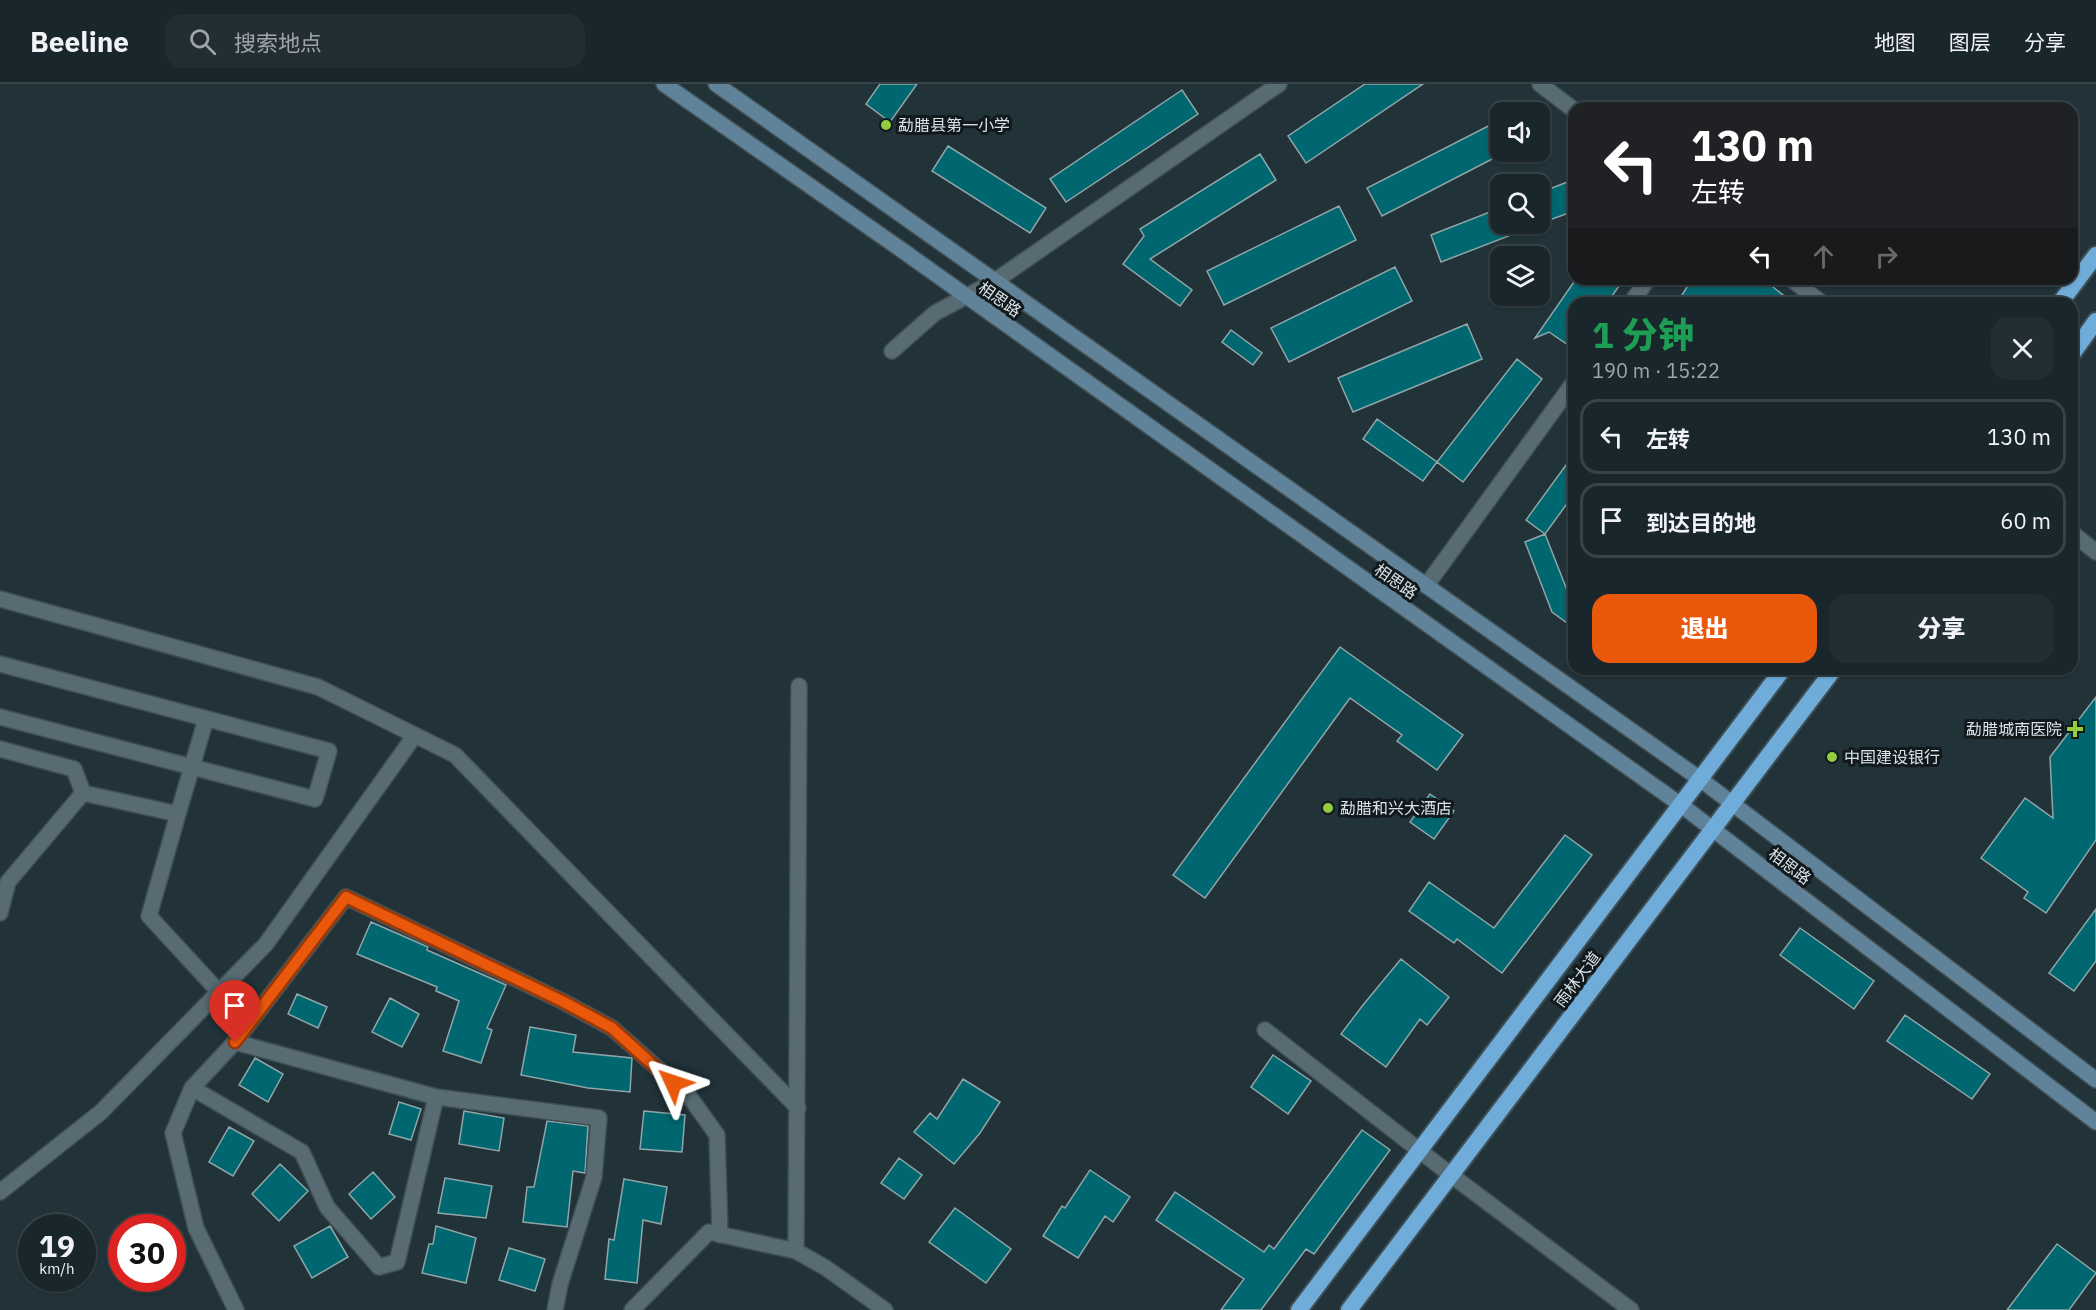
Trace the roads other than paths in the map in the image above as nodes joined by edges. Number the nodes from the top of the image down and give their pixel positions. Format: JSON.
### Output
{"nodes":[{"id":1,"x":664,"y":84,"type":"edge"},
{"id":2,"x":716,"y":84,"type":"edge"},
{"id":3,"x":1279,"y":84,"type":"edge"},
{"id":4,"x":1540,"y":84,"type":"edge"},
{"id":5,"x":1568,"y":105,"type":"edge"},
{"id":6,"x":2096,"y":255,"type":"edge"},
{"id":7,"x":2078,"y":279,"type":"edge"},
{"id":8,"x":995,"y":281,"type":"junction"},
{"id":9,"x":1799,"y":285,"type":"edge"},
{"id":10,"x":966,"y":297,"type":"junction"},
{"id":11,"x":1814,"y":297,"type":"edge"},
{"id":12,"x":2096,"y":321,"type":"edge"},
{"id":13,"x":2078,"y":346,"type":"edge"},
{"id":14,"x":892,"y":351,"type":"dead end"},
{"id":15,"x":1568,"y":390,"type":"edge"},
{"id":16,"x":2078,"y":538,"type":"edge"},
{"id":17,"x":2096,"y":552,"type":"edge"},
{"id":18,"x":1426,"y":586,"type":"junction"},
{"id":19,"x":0,"y":599,"type":"edge"},
{"id":20,"x":0,"y":664,"type":"edge"},
{"id":21,"x":1778,"y":675,"type":"edge"},
{"id":22,"x":1829,"y":675,"type":"edge"},
{"id":23,"x":799,"y":686,"type":"dead end"},
{"id":24,"x":0,"y":717,"type":"edge"},
{"id":25,"x":206,"y":719,"type":"junction"},
{"id":26,"x":415,"y":735,"type":"junction"},
{"id":27,"x":0,"y":749,"type":"edge"},
{"id":28,"x":192,"y":767,"type":"junction"},
{"id":29,"x":1700,"y":779,"type":"junction"},
{"id":30,"x":83,"y":793,"type":"junction"},
{"id":31,"x":1732,"y":804,"type":"junction"},
{"id":32,"x":1680,"y":805,"type":"junction"},
{"id":33,"x":178,"y":814,"type":"junction"},
{"id":34,"x":1712,"y":829,"type":"junction"},
{"id":35,"x":0,"y":912,"type":"edge"},
{"id":36,"x":219,"y":992,"type":"junction"},
{"id":37,"x":1265,"y":1030,"type":"dead end"},
{"id":38,"x":235,"y":1042,"type":"junction"},
{"id":39,"x":2096,"y":1080,"type":"edge"},
{"id":40,"x":192,"y":1088,"type":"junction"},
{"id":41,"x":436,"y":1096,"type":"junction"},
{"id":42,"x":798,"y":1108,"type":"junction"},
{"id":43,"x":2096,"y":1122,"type":"edge"},
{"id":44,"x":1420,"y":1151,"type":"junction"},
{"id":45,"x":1451,"y":1175,"type":"junction"},
{"id":46,"x":0,"y":1192,"type":"edge"},
{"id":47,"x":720,"y":1235,"type":"junction"},
{"id":48,"x":796,"y":1251,"type":"junction"},
{"id":49,"x":237,"y":1310,"type":"edge"},
{"id":50,"x":555,"y":1310,"type":"edge"},
{"id":51,"x":633,"y":1310,"type":"edge"},
{"id":52,"x":885,"y":1310,"type":"edge"},
{"id":53,"x":1299,"y":1310,"type":"edge"},
{"id":54,"x":1349,"y":1310,"type":"edge"},
{"id":55,"x":1631,"y":1310,"type":"edge"}],
"edges":[{"from":1,"to":10,"type":"main road","name":"相思路"},
{"from":2,"to":8,"type":"main road","name":"相思路"},
{"from":3,"to":8,"type":"street"},
{"from":4,"to":5,"type":"street"},
{"from":6,"to":7,"type":"highway"},
{"from":8,"to":10,"type":"street"},
{"from":8,"to":18,"type":"main road","name":"相思路"},
{"from":9,"to":11,"type":"street"},
{"from":10,"to":14,"type":"street"},
{"from":10,"to":32,"type":"main road","name":"相思路"},
{"from":12,"to":13,"type":"highway"},
{"from":15,"to":18,"type":"street"},
{"from":16,"to":17,"type":"street"},
{"from":18,"to":29,"type":"main road","name":"相思路"},
{"from":19,"to":26,"type":"street"},
{"from":20,"to":25,"type":"street"},
{"from":21,"to":29,"type":"highway","name":"雨林大道"},
{"from":22,"to":31,"type":"highway","name":"雨林大道"},
{"from":23,"to":42,"type":"street"},
{"from":24,"to":28,"type":"street"},
{"from":25,"to":28,"type":"street"},
{"from":25,"to":28,"type":"street"},
{"from":26,"to":36,"type":"street"},
{"from":26,"to":42,"type":"street"},
{"from":27,"to":30,"type":"street"},
{"from":28,"to":33,"type":"street"},
{"from":29,"to":31,"type":"main road","name":"相思路"},
{"from":29,"to":32,"type":"highway","name":"雨林大道"},
{"from":30,"to":33,"type":"street"},
{"from":30,"to":35,"type":"street"},
{"from":31,"to":34,"type":"highway","name":"雨林大道"},
{"from":31,"to":39,"type":"main road","name":"相思路"},
{"from":32,"to":34,"type":"main road","name":"相思路"},
{"from":32,"to":44,"type":"highway","name":"雨林大道"},
{"from":33,"to":36,"type":"street"},
{"from":34,"to":43,"type":"main road","name":"相思路"},
{"from":34,"to":45,"type":"highway","name":"雨林大道"},
{"from":36,"to":46,"type":"street"},
{"from":37,"to":44,"type":"street"},
{"from":38,"to":40,"type":"street"},
{"from":38,"to":41,"type":"street"},
{"from":38,"to":47,"type":"street"},
{"from":40,"to":41,"type":"street"},
{"from":40,"to":49,"type":"street"},
{"from":41,"to":50,"type":"street"},
{"from":42,"to":48,"type":"street"},
{"from":44,"to":45,"type":"street"},
{"from":44,"to":53,"type":"highway","name":"雨林大道"},
{"from":45,"to":54,"type":"highway","name":"雨林大道"},
{"from":45,"to":55,"type":"street"},
{"from":47,"to":48,"type":"street"},
{"from":47,"to":51,"type":"street"},
{"from":48,"to":52,"type":"street"}]}
